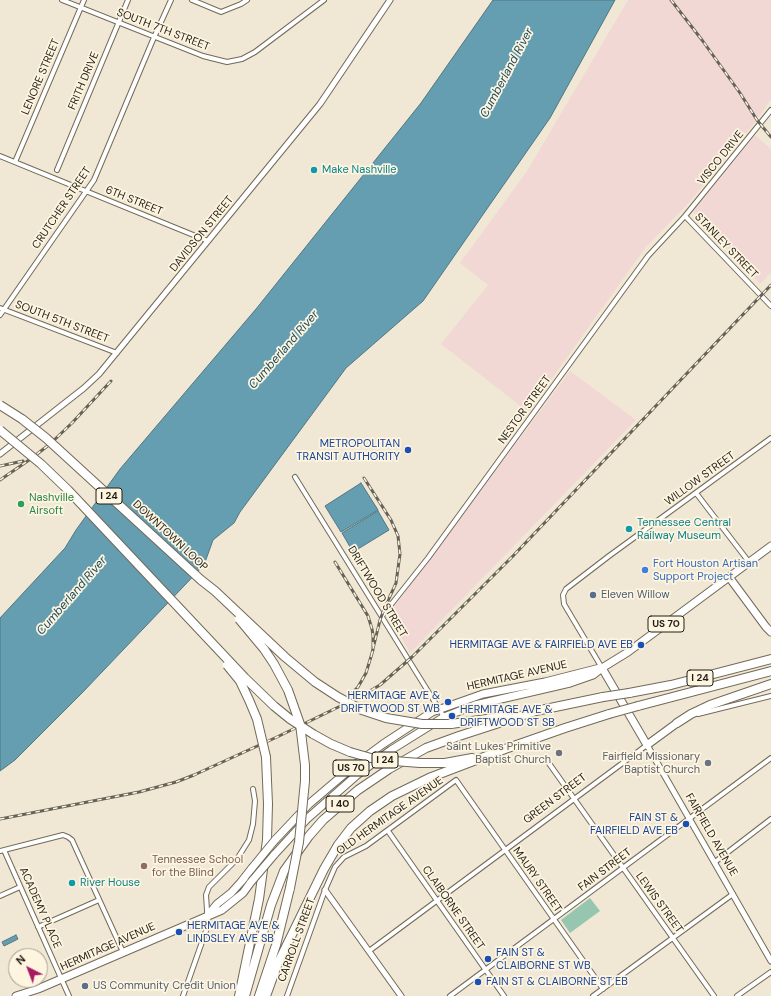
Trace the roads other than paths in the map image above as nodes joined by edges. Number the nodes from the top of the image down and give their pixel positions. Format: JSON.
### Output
{"nodes":[{"id":1,"x":62,"y":0,"type":"edge"},
{"id":2,"x":84,"y":0,"type":"edge"},
{"id":3,"x":128,"y":0,"type":"edge"},
{"id":4,"x":171,"y":0,"type":"edge"},
{"id":5,"x":192,"y":0,"type":"edge"},
{"id":6,"x":247,"y":0,"type":"edge"},
{"id":7,"x":324,"y":0,"type":"edge"},
{"id":8,"x":390,"y":0,"type":"edge"},
{"id":9,"x":81,"y":8,"type":"junction"},
{"id":10,"x":118,"y":22,"type":"junction"},
{"id":11,"x":153,"y":38,"type":"junction"},
{"id":12,"x":771,"y":110,"type":"edge"},
{"id":13,"x":0,"y":156,"type":"edge"},
{"id":14,"x":15,"y":162,"type":"junction"},
{"id":15,"x":57,"y":170,"type":"dead end"},
{"id":16,"x":87,"y":191,"type":"junction"},
{"id":17,"x":685,"y":216,"type":"junction"},
{"id":18,"x":208,"y":241,"type":"junction"},
{"id":19,"x":771,"y":306,"type":"edge"},
{"id":20,"x":2,"y":309,"type":"edge"},
{"id":21,"x":0,"y":315,"type":"edge"},
{"id":22,"x":117,"y":353,"type":"junction"},
{"id":23,"x":0,"y":405,"type":"edge"},
{"id":24,"x":0,"y":430,"type":"edge"},
{"id":25,"x":771,"y":438,"type":"edge"},
{"id":26,"x":0,"y":454,"type":"edge"},
{"id":27,"x":295,"y":476,"type":"dead end"},
{"id":28,"x":696,"y":493,"type":"junction"},
{"id":29,"x":771,"y":546,"type":"edge"},
{"id":30,"x":749,"y":562,"type":"junction"},
{"id":31,"x":729,"y":577,"type":"junction"},
{"id":32,"x":215,"y":591,"type":"junction"},
{"id":33,"x":564,"y":594,"type":"joint"},
{"id":34,"x":382,"y":616,"type":"junction"},
{"id":35,"x":194,"y":623,"type":"junction"},
{"id":36,"x":771,"y":632,"type":"edge"},
{"id":37,"x":771,"y":659,"type":"edge"},
{"id":38,"x":602,"y":668,"type":"junction"},
{"id":39,"x":771,"y":671,"type":"edge"},
{"id":40,"x":771,"y":684,"type":"edge"},
{"id":41,"x":771,"y":696,"type":"edge"},
{"id":42,"x":438,"y":709,"type":"junction"},
{"id":43,"x":536,"y":711,"type":"junction"},
{"id":44,"x":444,"y":717,"type":"junction"},
{"id":45,"x":677,"y":723,"type":"junction"},
{"id":46,"x":647,"y":745,"type":"junction"},
{"id":47,"x":506,"y":749,"type":"junction"},
{"id":48,"x":770,"y":761,"type":"edge"},
{"id":49,"x":548,"y":762,"type":"dead end"},
{"id":50,"x":456,"y":780,"type":"joint"},
{"id":51,"x":253,"y":789,"type":"dead end"},
{"id":52,"x":574,"y":798,"type":"junction"},
{"id":53,"x":771,"y":819,"type":"edge"},
{"id":54,"x":689,"y":820,"type":"junction"},
{"id":55,"x":388,"y":831,"type":"junction"},
{"id":56,"x":2,"y":850,"type":"edge"},
{"id":57,"x":505,"y":850,"type":"junction"},
{"id":58,"x":715,"y":862,"type":"junction"},
{"id":59,"x":623,"y":868,"type":"junction"},
{"id":60,"x":20,"y":887,"type":"junction"},
{"id":61,"x":325,"y":890,"type":"junction"},
{"id":62,"x":733,"y":894,"type":"junction"},
{"id":63,"x":0,"y":896,"type":"edge"},
{"id":64,"x":99,"y":900,"type":"junction"},
{"id":65,"x":437,"y":900,"type":"junction"},
{"id":66,"x":208,"y":916,"type":"junction"},
{"id":67,"x":554,"y":920,"type":"junction"},
{"id":68,"x":38,"y":927,"type":"junction"},
{"id":69,"x":673,"y":938,"type":"junction"},
{"id":70,"x":369,"y":951,"type":"junction"},
{"id":71,"x":123,"y":952,"type":"junction"},
{"id":72,"x":771,"y":961,"type":"edge"},
{"id":73,"x":485,"y":970,"type":"junction"},
{"id":74,"x":771,"y":972,"type":"edge"},
{"id":75,"x":62,"y":979,"type":"junction"},
{"id":76,"x":603,"y":989,"type":"junction"},
{"id":77,"x":16,"y":996,"type":"edge"},
{"id":78,"x":69,"y":996,"type":"edge"},
{"id":79,"x":183,"y":996,"type":"edge"},
{"id":80,"x":239,"y":996,"type":"edge"},
{"id":81,"x":245,"y":996,"type":"edge"},
{"id":82,"x":259,"y":996,"type":"edge"},
{"id":83,"x":266,"y":996,"type":"edge"},
{"id":84,"x":287,"y":996,"type":"edge"},
{"id":85,"x":401,"y":996,"type":"edge"},
{"id":86,"x":450,"y":996,"type":"edge"},
{"id":87,"x":504,"y":996,"type":"edge"},
{"id":88,"x":593,"y":996,"type":"edge"},
{"id":89,"x":714,"y":996,"type":"edge"},
{"id":90,"x":738,"y":996,"type":"edge"}],
"edges":[{"from":1,"to":9,"type":"street","name":"SOUTH 7TH STREET"},
{"from":2,"to":9,"type":"street","name":"LENORE STREET"},
{"from":3,"to":10,"type":"street","name":"FRITH DRIVE"},
{"from":4,"to":11,"type":"street","name":"CRUTCHER STREET"},
{"from":5,"to":6,"type":"street"},
{"from":7,"to":11,"type":"street","name":"SOUTH 7TH STREET"},
{"from":8,"to":18,"type":"street","name":"DAVIDSON STREET"},
{"from":9,"to":10,"type":"street","name":"SOUTH 7TH STREET"},
{"from":9,"to":14,"type":"street","name":"LENORE STREET"},
{"from":10,"to":11,"type":"street","name":"SOUTH 7TH STREET"},
{"from":10,"to":15,"type":"street","name":"FRITH DRIVE"},
{"from":11,"to":16,"type":"street","name":"CRUTCHER STREET"},
{"from":12,"to":17,"type":"street","name":"VISCO DRIVE"},
{"from":13,"to":14,"type":"street","name":"6TH STREET"},
{"from":14,"to":16,"type":"street","name":"6TH STREET"},
{"from":16,"to":18,"type":"street","name":"6TH STREET"},
{"from":16,"to":20,"type":"street","name":"CRUTCHER STREET"},
{"from":17,"to":19,"type":"street","name":"STANLEY STREET"},
{"from":17,"to":34,"type":"street","name":"NESTOR STREET"},
{"from":18,"to":22,"type":"street","name":"DAVIDSON STREET"},
{"from":20,"to":21,"type":"street","name":"CRUTCHER STREET"},
{"from":20,"to":22,"type":"street","name":"SOUTH 5TH STREET"},
{"from":22,"to":26,"type":"street","name":"DAVIDSON STREET"},
{"from":23,"to":32,"type":"highway","name":"DOWNTOWN LOOP","number":"I 24","bridge":true},
{"from":24,"to":35,"type":"highway","number":"I 24","bridge":true},
{"from":25,"to":28,"type":"street","name":"WILLOW STREET"},
{"from":27,"to":34,"type":"street","name":"DRIFTWOOD STREET"},
{"from":28,"to":30,"type":"street"},
{"from":28,"to":33,"type":"street","name":"WILLOW STREET"},
{"from":29,"to":30,"type":"main road","name":"HERMITAGE AVENUE","number":"US 70"},
{"from":30,"to":31,"type":"main road","name":"HERMITAGE AVENUE","number":"US 70"},
{"from":31,"to":36,"type":"main road"},
{"from":31,"to":38,"type":"main road","name":"HERMITAGE AVENUE","number":"US 70"},
{"from":32,"to":43,"type":"highway","number":"I 24","bridge":true},
{"from":32,"to":82,"type":"highway","bridge":true},
{"from":33,"to":38,"type":"street","name":"FAIRFIELD AVENUE"},
{"from":34,"to":42,"type":"street","name":"DRIFTWOOD STREET"},
{"from":35,"to":47,"type":"highway","number":"I 24","bridge":true},
{"from":35,"to":80,"type":"highway","bridge":true},
{"from":37,"to":43,"type":"highway","number":"I 24","bridge":true},
{"from":38,"to":42,"type":"main road","name":"HERMITAGE AVENUE","number":"US 70"},
{"from":38,"to":44,"type":"main road","name":"HERMITAGE AVENUE","number":"US 70"},
{"from":38,"to":46,"type":"main road","name":"FAIRFIELD AVENUE"},
{"from":39,"to":47,"type":"highway","number":"I 24","bridge":true},
{"from":40,"to":45,"type":"highway"},
{"from":41,"to":45,"type":"street","name":"GREEN STREET"},
{"from":42,"to":44,"type":"street","name":"DRIFTWOOD STREET"},
{"from":42,"to":66,"type":"main road","name":"HERMITAGE AVENUE","number":"US 70","bridge":true},
{"from":43,"to":81,"type":"highway","number":"I 40"},
{"from":44,"to":66,"type":"main road","name":"HERMITAGE AVENUE","number":"US 70","bridge":true},
{"from":45,"to":46,"type":"main road","name":"GREEN STREET"},
{"from":46,"to":52,"type":"street","name":"GREEN STREET"},
{"from":46,"to":54,"type":"street","name":"FAIRFIELD AVENUE"},
{"from":47,"to":83,"type":"highway","number":"I 40"},
{"from":48,"to":54,"type":"street","name":"FAIN STREET"},
{"from":49,"to":52,"type":"street","name":"LEWIS STREET"},
{"from":50,"to":55,"type":"street","name":"OLD HERMITAGE AVENUE"},
{"from":50,"to":57,"type":"street","name":"MAURY STREET"},
{"from":51,"to":66,"type":"street"},
{"from":52,"to":57,"type":"street","name":"GREEN STREET"},
{"from":52,"to":59,"type":"street","name":"LEWIS STREET"},
{"from":53,"to":58,"type":"street"},
{"from":54,"to":58,"type":"street","name":"FAIRFIELD AVENUE"},
{"from":54,"to":59,"type":"street","name":"FAIN STREET"},
{"from":55,"to":61,"type":"street","name":"OLD HERMITAGE AVENUE"},
{"from":55,"to":65,"type":"street","name":"CLAIBORNE STREET"},
{"from":56,"to":60,"type":"street","name":"ACADEMY PLACE"},
{"from":56,"to":64,"type":"street"},
{"from":57,"to":65,"type":"street","name":"GREEN STREET"},
{"from":57,"to":67,"type":"street","name":"MAURY STREET"},
{"from":58,"to":62,"type":"street","name":"FAIRFIELD AVENUE"},
{"from":59,"to":67,"type":"street","name":"FAIN STREET"},
{"from":59,"to":69,"type":"street","name":"LEWIS STREET"},
{"from":60,"to":63,"type":"street"},
{"from":60,"to":68,"type":"street","name":"ACADEMY PLACE"},
{"from":61,"to":70,"type":"street"},
{"from":61,"to":84,"type":"street","name":"CARROLL STREET"},
{"from":62,"to":69,"type":"street"},
{"from":62,"to":72,"type":"street","name":"FAIRFIELD AVENUE"},
{"from":64,"to":68,"type":"street"},
{"from":64,"to":71,"type":"street"},
{"from":65,"to":70,"type":"street","name":"GREEN STREET"},
{"from":65,"to":73,"type":"street","name":"CLAIBORNE STREET"},
{"from":66,"to":71,"type":"main road","name":"HERMITAGE AVENUE","number":"US 70"},
{"from":66,"to":79,"type":"street"},
{"from":67,"to":73,"type":"street","name":"FAIN STREET"},
{"from":67,"to":76,"type":"street","name":"MAURY STREET"},
{"from":68,"to":75,"type":"street","name":"ACADEMY PLACE"},
{"from":69,"to":76,"type":"street"},
{"from":69,"to":89,"type":"street","name":"LEWIS STREET"},
{"from":70,"to":85,"type":"street"},
{"from":71,"to":75,"type":"main road","name":"HERMITAGE AVENUE","number":"US 70"},
{"from":73,"to":86,"type":"street","name":"FAIN STREET"},
{"from":73,"to":87,"type":"street","name":"CLAIBORNE STREET"},
{"from":74,"to":90,"type":"street"},
{"from":75,"to":77,"type":"main road","name":"HERMITAGE AVENUE","number":"US 70"},
{"from":75,"to":78,"type":"street","name":"ACADEMY PLACE"},
{"from":76,"to":88,"type":"street"}]}
